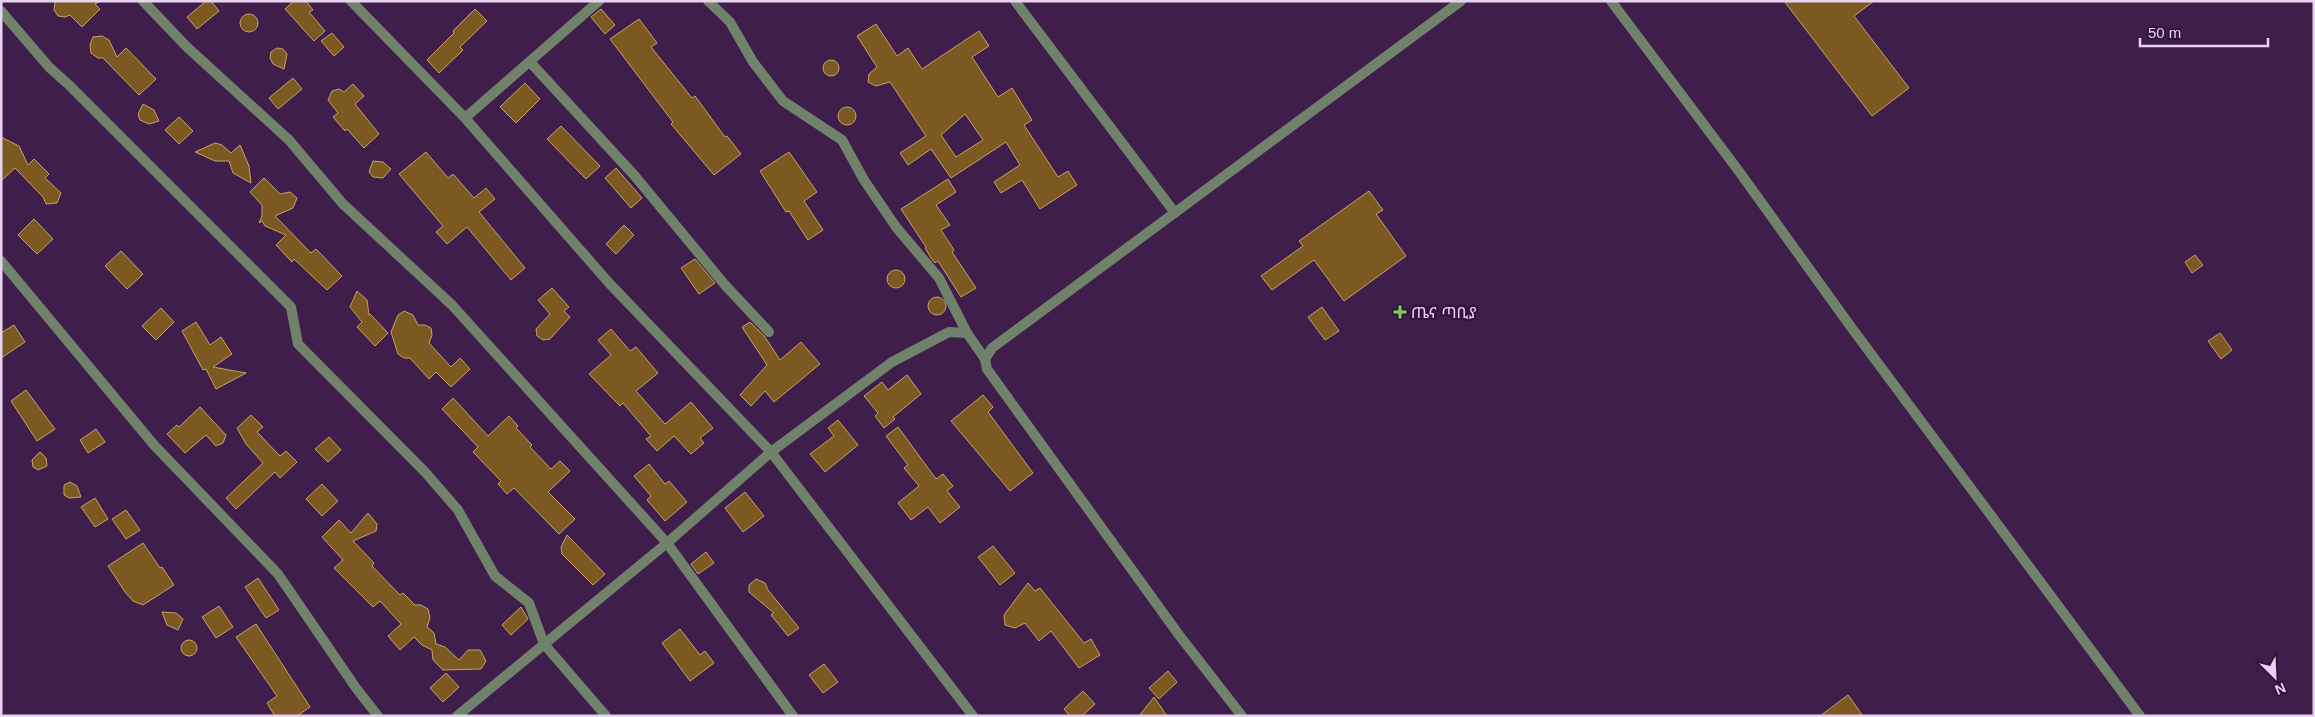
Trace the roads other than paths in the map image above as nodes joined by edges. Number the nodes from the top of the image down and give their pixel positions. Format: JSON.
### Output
{"nodes":[{"id":1,"x":143,"y":1,"type":"edge"},
{"id":2,"x":351,"y":1,"type":"edge"},
{"id":3,"x":599,"y":1,"type":"edge"},
{"id":4,"x":708,"y":1,"type":"edge"},
{"id":5,"x":1015,"y":1,"type":"edge"},
{"id":6,"x":1461,"y":1,"type":"edge"},
{"id":7,"x":1611,"y":1,"type":"edge"},
{"id":8,"x":1,"y":11,"type":"edge"},
{"id":9,"x":530,"y":62,"type":"junction"},
{"id":10,"x":464,"y":118,"type":"junction"},
{"id":11,"x":1175,"y":213,"type":"junction"},
{"id":12,"x":1,"y":261,"type":"edge"},
{"id":13,"x":769,"y":332,"type":"dead end"},
{"id":14,"x":967,"y":333,"type":"junction"},
{"id":15,"x":985,"y":359,"type":"junction"},
{"id":16,"x":772,"y":452,"type":"junction"},
{"id":17,"x":667,"y":543,"type":"junction"},
{"id":18,"x":544,"y":644,"type":"junction"},
{"id":19,"x":378,"y":716,"type":"edge"},
{"id":20,"x":458,"y":716,"type":"edge"},
{"id":21,"x":606,"y":716,"type":"edge"},
{"id":22,"x":793,"y":716,"type":"edge"},
{"id":23,"x":973,"y":716,"type":"edge"},
{"id":24,"x":1242,"y":716,"type":"edge"},
{"id":25,"x":2140,"y":716,"type":"edge"}],
"edges":[{"from":1,"to":17,"type":"street"},
{"from":2,"to":10,"type":"street"},
{"from":3,"to":9,"type":"street"},
{"from":4,"to":14,"type":"street"},
{"from":5,"to":11,"type":"street"},
{"from":6,"to":11,"type":"street"},
{"from":7,"to":25,"type":"street"},
{"from":8,"to":18,"type":"street"},
{"from":9,"to":10,"type":"street"},
{"from":9,"to":13,"type":"street"},
{"from":10,"to":16,"type":"street"},
{"from":11,"to":15,"type":"street"},
{"from":12,"to":19,"type":"street"},
{"from":14,"to":15,"type":"street"},
{"from":14,"to":16,"type":"street"},
{"from":15,"to":24,"type":"street"},
{"from":16,"to":17,"type":"street"},
{"from":16,"to":23,"type":"street"},
{"from":17,"to":18,"type":"street"},
{"from":17,"to":22,"type":"street"},
{"from":18,"to":20,"type":"street"},
{"from":18,"to":21,"type":"street"}]}
